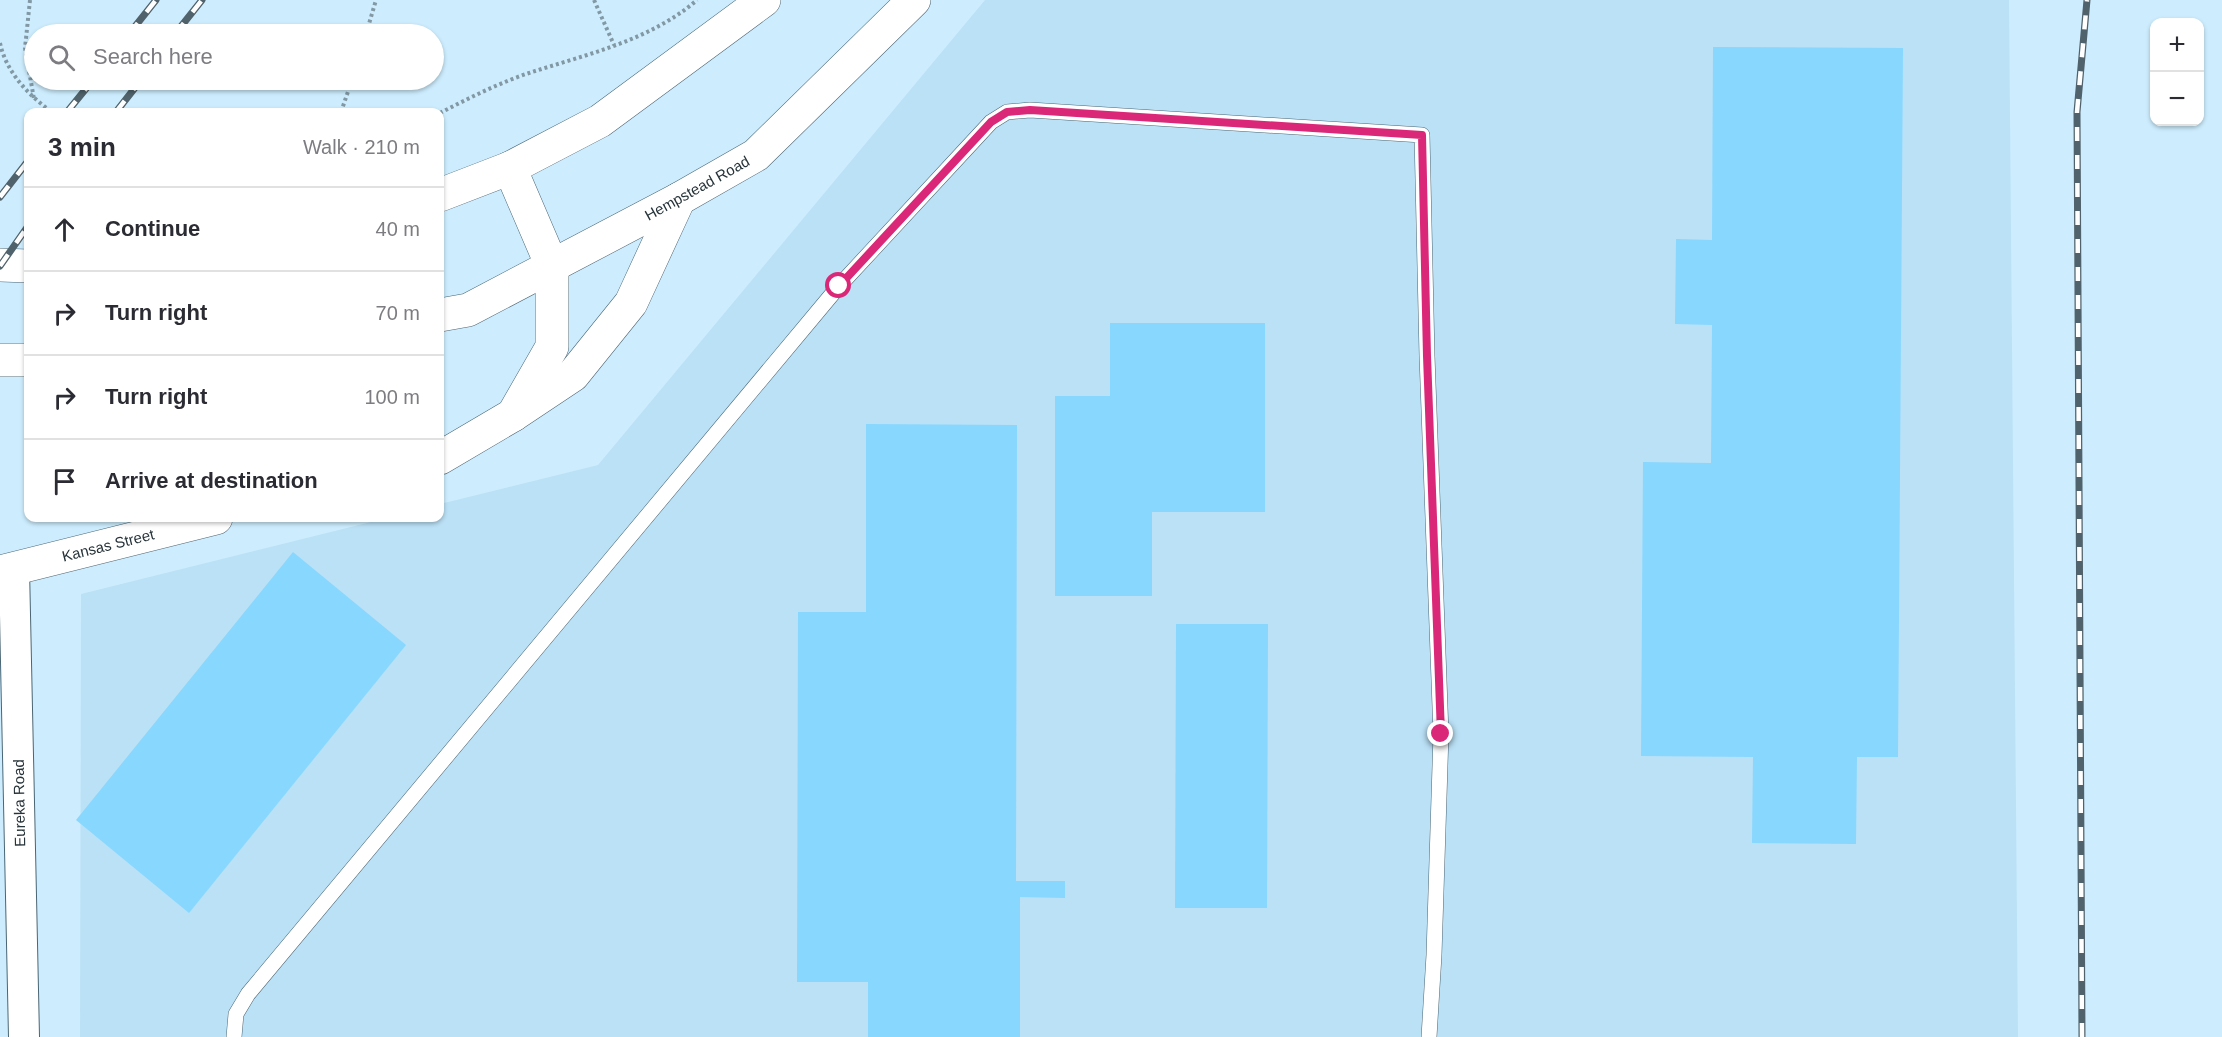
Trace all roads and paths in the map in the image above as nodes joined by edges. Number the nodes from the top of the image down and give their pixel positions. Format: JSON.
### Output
{"nodes":[{"id":1,"x":30,"y":0,"type":"edge"},
{"id":2,"x":376,"y":0,"type":"edge"},
{"id":3,"x":594,"y":0,"type":"edge"},
{"id":4,"x":697,"y":0,"type":"edge"},
{"id":5,"x":764,"y":0,"type":"edge"},
{"id":6,"x":914,"y":0,"type":"edge"},
{"id":7,"x":27,"y":24,"type":"edge"},
{"id":8,"x":369,"y":24,"type":"edge"},
{"id":9,"x":0,"y":43,"type":"edge"},
{"id":10,"x":614,"y":45,"type":"junction"},
{"id":11,"x":24,"y":86,"type":"edge"},
{"id":12,"x":27,"y":90,"type":"edge"},
{"id":13,"x":32,"y":90,"type":"edge"},
{"id":14,"x":349,"y":90,"type":"edge"},
{"id":15,"x":34,"y":99,"type":"junction"},
{"id":16,"x":46,"y":108,"type":"edge"},
{"id":17,"x":342,"y":108,"type":"edge"},
{"id":18,"x":444,"y":111,"type":"edge"},
{"id":19,"x":510,"y":168,"type":"junction"},
{"id":20,"x":444,"y":193,"type":"edge"},
{"id":21,"x":679,"y":199,"type":"junction"},
{"id":22,"x":0,"y":265,"type":"edge"},
{"id":23,"x":24,"y":266,"type":"edge"},
{"id":24,"x":552,"y":266,"type":"junction"},
{"id":25,"x":444,"y":314,"type":"edge"},
{"id":26,"x":0,"y":360,"type":"edge"},
{"id":27,"x":24,"y":360,"type":"edge"},
{"id":28,"x":513,"y":415,"type":"junction"},
{"id":29,"x":444,"y":456,"type":"edge"},
{"id":30,"x":200,"y":522,"type":"edge"},
{"id":31,"x":7,"y":570,"type":"edge"},
{"id":32,"x":24,"y":1037,"type":"edge"},
{"id":33,"x":234,"y":1037,"type":"edge"},
{"id":34,"x":1429,"y":1037,"type":"edge"}],
"edges":[{"from":1,"to":7,"type":"path"},
{"from":2,"to":8,"type":"path"},
{"from":3,"to":10,"type":"path"},
{"from":4,"to":10,"type":"path"},
{"from":5,"to":19,"type":"main road"},
{"from":6,"to":21,"type":"main road","name":"Hempstead Road"},
{"from":9,"to":11,"type":"path"},
{"from":10,"to":18,"type":"path"},
{"from":12,"to":15,"type":"path"},
{"from":13,"to":15,"type":"path"},
{"from":14,"to":17,"type":"path"},
{"from":15,"to":16,"type":"path"},
{"from":19,"to":20,"type":"main road"},
{"from":19,"to":24,"type":"main road"},
{"from":21,"to":24,"type":"main road","name":"Hempstead Road"},
{"from":21,"to":28,"type":"main road"},
{"from":22,"to":23,"type":"main road"},
{"from":24,"to":25,"type":"main road","name":"Hempstead Road"},
{"from":24,"to":28,"type":"main road"},
{"from":26,"to":27,"type":"main road"},
{"from":28,"to":29,"type":"main road"},
{"from":30,"to":31,"type":"main road","name":"Kansas Street"},
{"from":31,"to":32,"type":"street","name":"Eureka Road"},
{"from":33,"to":34,"type":"lane"}]}
